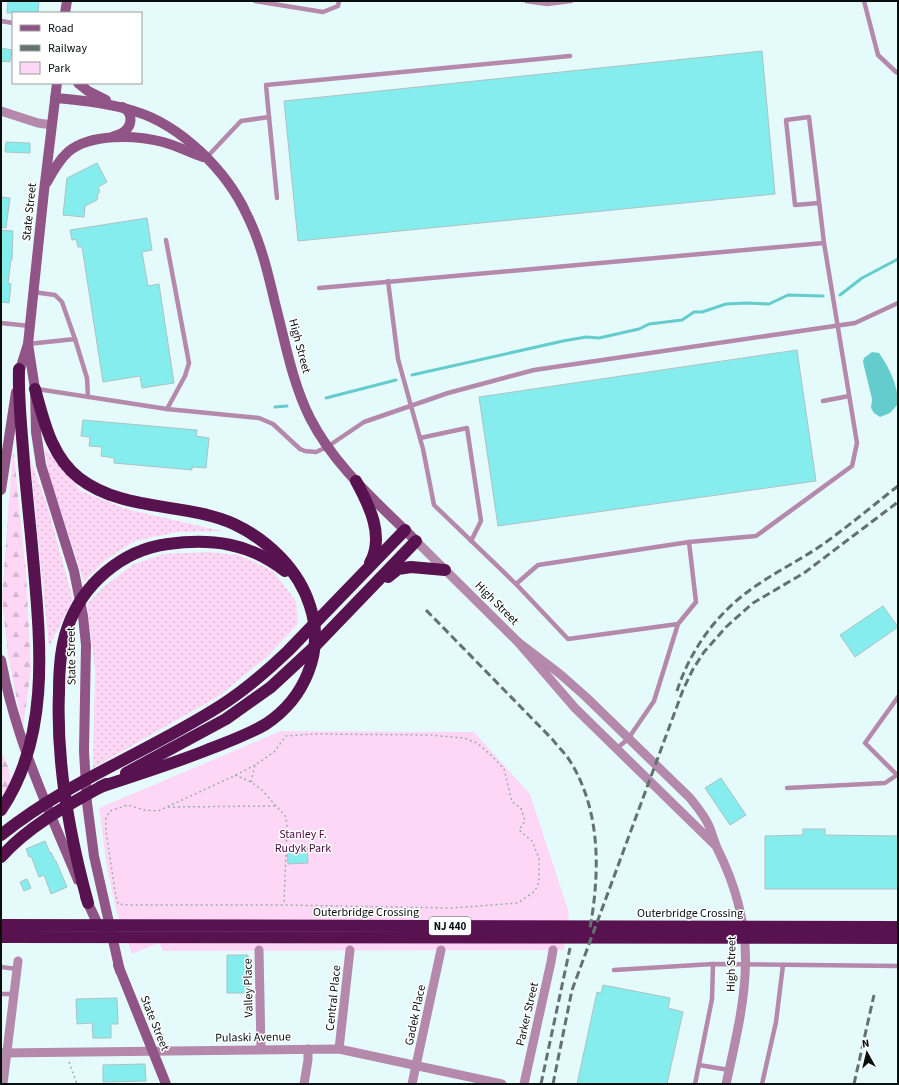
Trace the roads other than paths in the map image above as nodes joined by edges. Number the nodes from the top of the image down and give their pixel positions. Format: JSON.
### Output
{"nodes":[{"id":1,"x":67,"y":1,"type":"edge"},
{"id":2,"x":255,"y":1,"type":"edge"},
{"id":3,"x":339,"y":1,"type":"edge"},
{"id":4,"x":526,"y":1,"type":"edge"},
{"id":5,"x":571,"y":1,"type":"edge"},
{"id":6,"x":864,"y":1,"type":"edge"},
{"id":7,"x":65,"y":12,"type":"edge"},
{"id":8,"x":1,"y":21,"type":"edge"},
{"id":9,"x":12,"y":23,"type":"edge"},
{"id":10,"x":570,"y":56,"type":"dead end"},
{"id":11,"x":898,"y":73,"type":"edge"},
{"id":12,"x":57,"y":84,"type":"edge"},
{"id":13,"x":79,"y":84,"type":"edge"},
{"id":14,"x":55,"y":98,"type":"junction"},
{"id":15,"x":126,"y":108,"type":"junction"},
{"id":16,"x":1,"y":111,"type":"edge"},
{"id":17,"x":269,"y":117,"type":"junction"},
{"id":18,"x":52,"y":125,"type":"junction"},
{"id":19,"x":108,"y":138,"type":"junction"},
{"id":20,"x":206,"y":158,"type":"junction"},
{"id":21,"x":44,"y":191,"type":"junction"},
{"id":22,"x":278,"y":198,"type":"dead end"},
{"id":23,"x":819,"y":203,"type":"junction"},
{"id":24,"x":166,"y":240,"type":"dead end"},
{"id":25,"x":824,"y":243,"type":"junction"},
{"id":26,"x":388,"y":281,"type":"junction"},
{"id":27,"x":318,"y":288,"type":"dead end"},
{"id":28,"x":33,"y":292,"type":"junction"},
{"id":29,"x":898,"y":303,"type":"edge"},
{"id":30,"x":1,"y":322,"type":"edge"},
{"id":31,"x":30,"y":326,"type":"junction"},
{"id":32,"x":838,"y":326,"type":"junction"},
{"id":33,"x":75,"y":338,"type":"junction"},
{"id":34,"x":28,"y":344,"type":"junction"},
{"id":35,"x":19,"y":369,"type":"junction"},
{"id":36,"x":35,"y":389,"type":"junction"},
{"id":37,"x":849,"y":396,"type":"junction"},
{"id":38,"x":88,"y":397,"type":"junction"},
{"id":39,"x":823,"y":401,"type":"dead end"},
{"id":40,"x":411,"y":406,"type":"junction"},
{"id":41,"x":166,"y":409,"type":"junction"},
{"id":42,"x":420,"y":438,"type":"junction"},
{"id":43,"x":327,"y":447,"type":"junction"},
{"id":44,"x":356,"y":481,"type":"junction"},
{"id":45,"x":1,"y":490,"type":"edge"},
{"id":46,"x":405,"y":530,"type":"junction"},
{"id":47,"x":471,"y":540,"type":"junction"},
{"id":48,"x":416,"y":541,"type":"junction"},
{"id":49,"x":689,"y":542,"type":"junction"},
{"id":50,"x":445,"y":570,"type":"junction"},
{"id":51,"x":364,"y":571,"type":"junction"},
{"id":52,"x":375,"y":584,"type":"junction"},
{"id":53,"x":516,"y":584,"type":"junction"},
{"id":54,"x":304,"y":590,"type":"junction"},
{"id":55,"x":678,"y":624,"type":"junction"},
{"id":56,"x":518,"y":642,"type":"junction"},
{"id":57,"x":1,"y":660,"type":"edge"},
{"id":58,"x":898,"y":697,"type":"edge"},
{"id":59,"x":628,"y":738,"type":"junction"},
{"id":60,"x":616,"y":749,"type":"junction"},
{"id":61,"x":142,"y":769,"type":"junction"},
{"id":62,"x":898,"y":776,"type":"edge"},
{"id":63,"x":787,"y":788,"type":"dead end"},
{"id":64,"x":1,"y":810,"type":"edge"},
{"id":65,"x":1,"y":835,"type":"edge"},
{"id":66,"x":716,"y":847,"type":"junction"},
{"id":67,"x":1,"y":857,"type":"edge"},
{"id":68,"x":88,"y":903,"type":"junction"},
{"id":69,"x":1,"y":925,"type":"edge"},
{"id":70,"x":898,"y":927,"type":"edge"},
{"id":71,"x":1,"y":936,"type":"edge"},
{"id":72,"x":898,"y":938,"type":"edge"},
{"id":73,"x":259,"y":950,"type":"dead end"},
{"id":74,"x":350,"y":950,"type":"dead end"},
{"id":75,"x":441,"y":950,"type":"dead end"},
{"id":76,"x":553,"y":950,"type":"dead end"},
{"id":77,"x":713,"y":964,"type":"junction"},
{"id":78,"x":18,"y":965,"type":"joint"},
{"id":79,"x":746,"y":965,"type":"junction"},
{"id":80,"x":783,"y":965,"type":"junction"},
{"id":81,"x":898,"y":966,"type":"edge"},
{"id":82,"x":1,"y":968,"type":"edge"},
{"id":83,"x":614,"y":970,"type":"dead end"},
{"id":84,"x":120,"y":971,"type":"junction"},
{"id":85,"x":1,"y":994,"type":"edge"},
{"id":86,"x":14,"y":994,"type":"junction"},
{"id":87,"x":261,"y":1049,"type":"junction"},
{"id":88,"x":308,"y":1049,"type":"junction"},
{"id":89,"x":339,"y":1049,"type":"junction"},
{"id":90,"x":152,"y":1051,"type":"junction"},
{"id":91,"x":4,"y":1053,"type":"edge"},
{"id":92,"x":416,"y":1065,"type":"junction"},
{"id":93,"x":699,"y":1065,"type":"junction"},
{"id":94,"x":729,"y":1070,"type":"junction"},
{"id":95,"x":3,"y":1084,"type":"edge"},
{"id":96,"x":166,"y":1084,"type":"edge"},
{"id":97,"x":304,"y":1084,"type":"edge"},
{"id":98,"x":412,"y":1084,"type":"edge"},
{"id":99,"x":502,"y":1084,"type":"edge"},
{"id":100,"x":524,"y":1084,"type":"edge"},
{"id":101,"x":695,"y":1084,"type":"edge"},
{"id":102,"x":726,"y":1084,"type":"edge"},
{"id":103,"x":762,"y":1084,"type":"edge"}],
"edges":[{"from":1,"to":7,"type":"street"},
{"from":2,"to":3,"type":"lane"},
{"from":4,"to":5,"type":"lane"},
{"from":6,"to":11,"type":"lane"},
{"from":8,"to":9,"type":"lane"},
{"from":10,"to":17,"type":"lane"},
{"from":12,"to":14,"type":"street","name":"State Street"},
{"from":13,"to":15,"type":"street"},
{"from":14,"to":15,"type":"street","name":"High Street"},
{"from":14,"to":18,"type":"street","name":"State Street"},
{"from":15,"to":19,"type":"street"},
{"from":15,"to":20,"type":"street","name":"High Street"},
{"from":16,"to":18,"type":"street"},
{"from":17,"to":20,"type":"lane"},
{"from":17,"to":22,"type":"lane"},
{"from":18,"to":21,"type":"street","name":"State Street"},
{"from":19,"to":20,"type":"street"},
{"from":19,"to":21,"type":"street"},
{"from":20,"to":43,"type":"street","name":"High Street"},
{"from":21,"to":28,"type":"street","name":"State Street"},
{"from":23,"to":23,"type":"lane"},
{"from":23,"to":25,"type":"lane"},
{"from":24,"to":41,"type":"lane"},
{"from":25,"to":26,"type":"lane"},
{"from":25,"to":32,"type":"lane"},
{"from":26,"to":27,"type":"lane"},
{"from":26,"to":40,"type":"lane"},
{"from":28,"to":31,"type":"street","name":"State Street"},
{"from":28,"to":33,"type":"lane"},
{"from":29,"to":32,"type":"lane"},
{"from":30,"to":31,"type":"lane"},
{"from":31,"to":34,"type":"street","name":"State Street"},
{"from":32,"to":37,"type":"lane"},
{"from":32,"to":40,"type":"lane"},
{"from":33,"to":34,"type":"lane"},
{"from":33,"to":38,"type":"lane"},
{"from":34,"to":35,"type":"street","name":"State Street"},
{"from":34,"to":36,"type":"street","name":"State Street"},
{"from":35,"to":45,"type":"street","name":"State Street"},
{"from":35,"to":64,"type":"highway"},
{"from":36,"to":38,"type":"lane"},
{"from":36,"to":54,"type":"highway"},
{"from":36,"to":84,"type":"street","name":"State Street"},
{"from":37,"to":39,"type":"lane"},
{"from":37,"to":49,"type":"lane"},
{"from":38,"to":41,"type":"lane"},
{"from":40,"to":42,"type":"lane"},
{"from":40,"to":43,"type":"lane"},
{"from":41,"to":43,"type":"lane"},
{"from":42,"to":47,"type":"lane"},
{"from":42,"to":47,"type":"lane"},
{"from":43,"to":44,"type":"street","name":"High Street"},
{"from":44,"to":46,"type":"street","name":"High Street"},
{"from":44,"to":51,"type":"highway"},
{"from":46,"to":48,"type":"street","name":"High Street"},
{"from":46,"to":51,"type":"highway"},
{"from":47,"to":53,"type":"lane"},
{"from":48,"to":50,"type":"street","name":"High Street"},
{"from":48,"to":52,"type":"highway"},
{"from":49,"to":53,"type":"lane"},
{"from":49,"to":55,"type":"lane"},
{"from":50,"to":52,"type":"highway"},
{"from":50,"to":56,"type":"street","name":"High Street"},
{"from":51,"to":65,"type":"highway"},
{"from":52,"to":61,"type":"highway"},
{"from":53,"to":55,"type":"lane"},
{"from":54,"to":61,"type":"highway"},
{"from":54,"to":68,"type":"highway"},
{"from":55,"to":59,"type":"lane"},
{"from":56,"to":59,"type":"street","name":"High Street"},
{"from":56,"to":60,"type":"street","name":"High Street"},
{"from":57,"to":68,"type":"street","name":"State Street"},
{"from":58,"to":62,"type":"lane"},
{"from":59,"to":60,"type":"lane"},
{"from":59,"to":66,"type":"street","name":"High Street"},
{"from":60,"to":66,"type":"street","name":"High Street"},
{"from":61,"to":67,"type":"highway"},
{"from":62,"to":63,"type":"lane"},
{"from":66,"to":79,"type":"street","name":"High Street"},
{"from":68,"to":84,"type":"street","name":"State Street"},
{"from":69,"to":70,"type":"highway","name":"Outerbridge Crossing","number":"NJ 440"},
{"from":71,"to":72,"type":"highway","name":"Outerbridge Crossing","number":"NJ 440"},
{"from":73,"to":87,"type":"street","name":"Valley Place"},
{"from":74,"to":89,"type":"street","name":"Central Place"},
{"from":75,"to":92,"type":"street","name":"Gadek Place"},
{"from":76,"to":100,"type":"street","name":"Parker Street"},
{"from":77,"to":79,"type":"lane"},
{"from":77,"to":83,"type":"lane"},
{"from":77,"to":93,"type":"lane"},
{"from":78,"to":82,"type":"lane"},
{"from":78,"to":86,"type":"street"},
{"from":79,"to":80,"type":"lane"},
{"from":79,"to":94,"type":"street","name":"High Street"},
{"from":80,"to":81,"type":"lane"},
{"from":80,"to":103,"type":"lane"},
{"from":84,"to":90,"type":"street","name":"State Street"},
{"from":85,"to":86,"type":"lane"},
{"from":86,"to":91,"type":"street"},
{"from":87,"to":88,"type":"street","name":"Pulaski Avenue"},
{"from":87,"to":90,"type":"street","name":"Pulaski Avenue"},
{"from":88,"to":89,"type":"street","name":"Pulaski Avenue"},
{"from":88,"to":97,"type":"street"},
{"from":89,"to":92,"type":"street","name":"Pulaski Avenue"},
{"from":90,"to":91,"type":"street","name":"Pulaski Avenue"},
{"from":90,"to":96,"type":"street","name":"State Street"},
{"from":91,"to":95,"type":"street"},
{"from":92,"to":98,"type":"street","name":"Gadek Place"},
{"from":92,"to":99,"type":"street","name":"Pulaski Avenue"},
{"from":93,"to":94,"type":"lane"},
{"from":93,"to":101,"type":"lane"},
{"from":94,"to":102,"type":"street","name":"High Street"}]}
